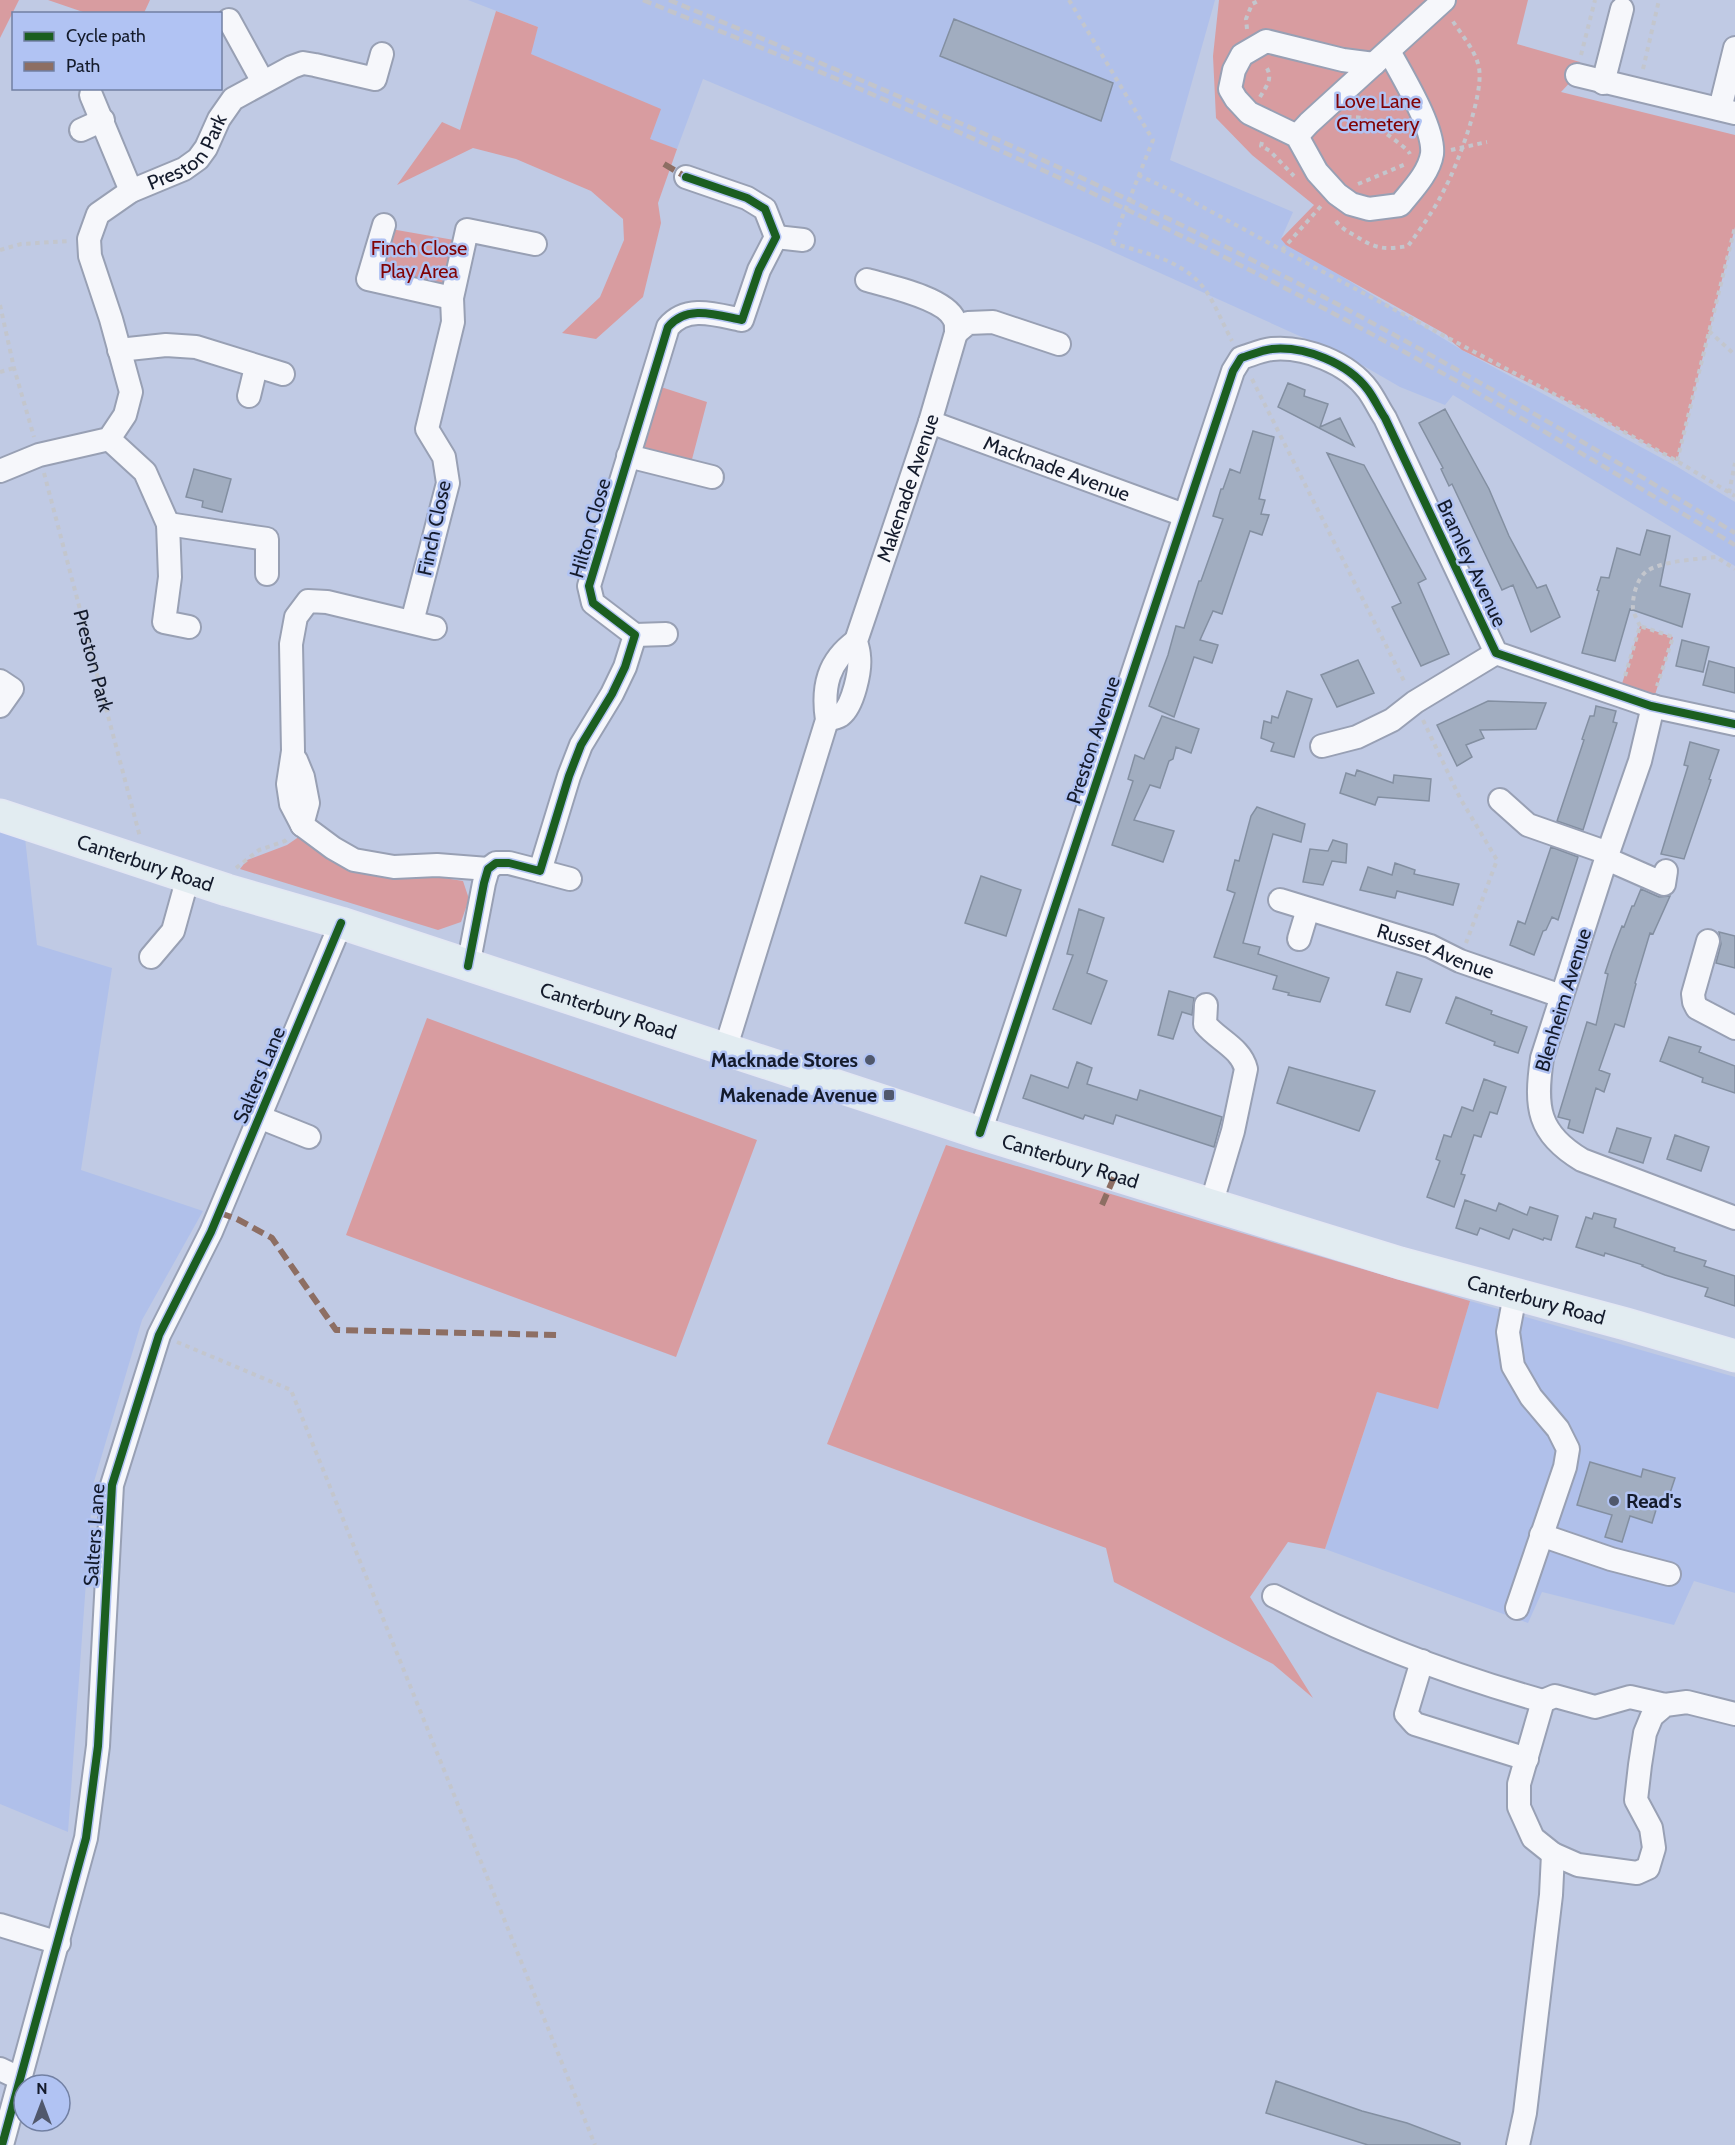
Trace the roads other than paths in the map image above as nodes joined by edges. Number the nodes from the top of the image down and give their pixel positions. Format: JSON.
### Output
{"nodes":[{"id":1,"x":1442,"y":1,"type":"edge"},
{"id":2,"x":1622,"y":9,"type":"dead end"},
{"id":3,"x":230,"y":20,"type":"dead end"},
{"id":4,"x":1735,"y":48,"type":"edge"},
{"id":5,"x":382,"y":54,"type":"dead end"},
{"id":6,"x":1382,"y":57,"type":"junction"},
{"id":7,"x":1577,"y":75,"type":"road end"},
{"id":8,"x":263,"y":82,"type":"junction"},
{"id":9,"x":1604,"y":83,"type":"junction"},
{"id":10,"x":92,"y":95,"type":"dead end"},
{"id":11,"x":1728,"y":111,"type":"edge"},
{"id":12,"x":104,"y":120,"type":"junction"},
{"id":13,"x":81,"y":130,"type":"dead end"},
{"id":14,"x":1297,"y":136,"type":"junction"},
{"id":15,"x":687,"y":177,"type":"dead end"},
{"id":16,"x":131,"y":191,"type":"junction"},
{"id":17,"x":384,"y":225,"type":"dead end"},
{"id":18,"x":776,"y":237,"type":"junction"},
{"id":19,"x":803,"y":240,"type":"dead end"},
{"id":20,"x":535,"y":244,"type":"dead end"},
{"id":21,"x":867,"y":280,"type":"dead end"},
{"id":22,"x":452,"y":298,"type":"junction"},
{"id":23,"x":956,"y":333,"type":"junction"},
{"id":24,"x":1059,"y":344,"type":"dead end"},
{"id":25,"x":119,"y":350,"type":"junction"},
{"id":26,"x":1240,"y":358,"type":"joint"},
{"id":27,"x":256,"y":367,"type":"junction"},
{"id":28,"x":284,"y":374,"type":"dead end"},
{"id":29,"x":249,"y":396,"type":"dead end"},
{"id":30,"x":930,"y":422,"type":"junction"},
{"id":31,"x":109,"y":440,"type":"junction"},
{"id":32,"x":628,"y":456,"type":"junction"},
{"id":33,"x":0,"y":471,"type":"edge"},
{"id":34,"x":712,"y":477,"type":"dead end"},
{"id":35,"x":1185,"y":515,"type":"junction"},
{"id":36,"x":168,"y":524,"type":"junction"},
{"id":37,"x":267,"y":573,"type":"dead end"},
{"id":38,"x":412,"y":622,"type":"junction"},
{"id":39,"x":189,"y":627,"type":"dead end"},
{"id":40,"x":435,"y":628,"type":"dead end"},
{"id":41,"x":666,"y":634,"type":"dead end"},
{"id":42,"x":635,"y":635,"type":"junction"},
{"id":43,"x":1496,"y":653,"type":"junction"},
{"id":44,"x":0,"y":681,"type":"edge"},
{"id":45,"x":0,"y":706,"type":"edge"},
{"id":46,"x":1652,"y":706,"type":"junction"},
{"id":47,"x":1735,"y":724,"type":"edge"},
{"id":48,"x":1322,"y":746,"type":"dead end"},
{"id":49,"x":1500,"y":800,"type":"dead end"},
{"id":50,"x":1,"y":819,"type":"edge"},
{"id":51,"x":1607,"y":856,"type":"junction"},
{"id":52,"x":488,"y":869,"type":"junction"},
{"id":53,"x":540,"y":871,"type":"junction"},
{"id":54,"x":1666,"y":871,"type":"dead end"},
{"id":55,"x":188,"y":877,"type":"junction"},
{"id":56,"x":570,"y":879,"type":"dead end"},
{"id":57,"x":1280,"y":900,"type":"dead end"},
{"id":58,"x":1308,"y":909,"type":"junction"},
{"id":59,"x":341,"y":923,"type":"junction"},
{"id":60,"x":1299,"y":939,"type":"dead end"},
{"id":61,"x":1708,"y":941,"type":"dead end"},
{"id":62,"x":150,"y":957,"type":"dead end"},
{"id":63,"x":468,"y":966,"type":"junction"},
{"id":64,"x":1561,"y":996,"type":"junction"},
{"id":65,"x":1206,"y":1005,"type":"dead end"},
{"id":66,"x":1735,"y":1028,"type":"edge"},
{"id":67,"x":725,"y":1050,"type":"junction"},
{"id":68,"x":259,"y":1117,"type":"junction"},
{"id":69,"x":980,"y":1133,"type":"junction"},
{"id":70,"x":309,"y":1137,"type":"dead end"},
{"id":71,"x":1211,"y":1205,"type":"junction"},
{"id":72,"x":1735,"y":1218,"type":"edge"},
{"id":73,"x":1515,"y":1295,"type":"junction"},
{"id":74,"x":1735,"y":1356,"type":"edge"},
{"id":75,"x":1541,"y":1535,"type":"junction"},
{"id":76,"x":1670,"y":1574,"type":"dead end"},
{"id":77,"x":1274,"y":1596,"type":"dead end"},
{"id":78,"x":1517,"y":1608,"type":"dead end"},
{"id":79,"x":1422,"y":1660,"type":"junction"},
{"id":80,"x":1543,"y":1701,"type":"junction"},
{"id":81,"x":1665,"y":1705,"type":"junction"},
{"id":82,"x":1735,"y":1714,"type":"edge"},
{"id":83,"x":1527,"y":1759,"type":"junction"},
{"id":84,"x":1553,"y":1854,"type":"junction"},
{"id":85,"x":0,"y":1925,"type":"edge"},
{"id":86,"x":59,"y":1943,"type":"junction"},
{"id":87,"x":23,"y":2073,"type":"edge"},
{"id":88,"x":12,"y":2110,"type":"edge"},
{"id":89,"x":2,"y":2145,"type":"edge"},
{"id":90,"x":1518,"y":2145,"type":"edge"}],
"edges":[{"from":1,"to":6,"type":"street"},
{"from":2,"to":9,"type":"street"},
{"from":3,"to":8,"type":"street"},
{"from":4,"to":11,"type":"street"},
{"from":5,"to":8,"type":"street","name":"Preston Park"},
{"from":6,"to":14,"type":"street"},
{"from":6,"to":14,"type":"street"},
{"from":6,"to":14,"type":"street"},
{"from":7,"to":9,"type":"street"},
{"from":8,"to":16,"type":"street","name":"Preston Park"},
{"from":9,"to":11,"type":"street"},
{"from":10,"to":12,"type":"street","name":"Preston Park"},
{"from":12,"to":13,"type":"street"},
{"from":12,"to":16,"type":"street","name":"Preston Park"},
{"from":15,"to":18,"type":"street"},
{"from":16,"to":25,"type":"street","name":"Preston Park"},
{"from":17,"to":22,"type":"street"},
{"from":18,"to":19,"type":"street"},
{"from":18,"to":32,"type":"street","name":"Hilton Close"},
{"from":20,"to":22,"type":"street","name":"Finch Close"},
{"from":21,"to":23,"type":"street"},
{"from":22,"to":38,"type":"street","name":"Finch Close"},
{"from":23,"to":24,"type":"street"},
{"from":23,"to":30,"type":"street","name":"Makenade Avenue"},
{"from":25,"to":27,"type":"street"},
{"from":25,"to":31,"type":"street"},
{"from":26,"to":35,"type":"street","name":"Preston Avenue"},
{"from":26,"to":43,"type":"street","name":"Bramley Avenue"},
{"from":27,"to":28,"type":"street"},
{"from":27,"to":29,"type":"street"},
{"from":30,"to":35,"type":"street","name":"Macknade Avenue"},
{"from":30,"to":67,"type":"street","name":"Makenade Avenue"},
{"from":31,"to":33,"type":"street"},
{"from":31,"to":36,"type":"street"},
{"from":32,"to":34,"type":"street","name":"Hilton Close"},
{"from":32,"to":42,"type":"street","name":"Hilton Close"},
{"from":35,"to":69,"type":"street","name":"Preston Avenue"},
{"from":36,"to":37,"type":"street"},
{"from":36,"to":39,"type":"street"},
{"from":38,"to":40,"type":"street"},
{"from":38,"to":52,"type":"street"},
{"from":41,"to":42,"type":"street"},
{"from":42,"to":53,"type":"street"},
{"from":43,"to":46,"type":"street","name":"Bramley Avenue"},
{"from":43,"to":48,"type":"street","name":"Bramley Avenue"},
{"from":44,"to":45,"type":"street"},
{"from":46,"to":47,"type":"street","name":"Bramley Avenue"},
{"from":46,"to":51,"type":"street","name":"Blenheim Avenue"},
{"from":49,"to":51,"type":"street"},
{"from":50,"to":55,"type":"main road","name":"Canterbury Road"},
{"from":51,"to":54,"type":"street"},
{"from":51,"to":64,"type":"street","name":"Blenheim Avenue"},
{"from":52,"to":53,"type":"street"},
{"from":52,"to":63,"type":"street"},
{"from":53,"to":56,"type":"street"},
{"from":55,"to":59,"type":"main road","name":"Canterbury Road"},
{"from":55,"to":62,"type":"street"},
{"from":57,"to":58,"type":"street","name":"Russet Avenue"},
{"from":58,"to":60,"type":"street"},
{"from":58,"to":64,"type":"street","name":"Russet Avenue"},
{"from":59,"to":63,"type":"main road","name":"Canterbury Road"},
{"from":59,"to":68,"type":"street","name":"Salters Lane"},
{"from":61,"to":66,"type":"street"},
{"from":63,"to":67,"type":"main road","name":"Canterbury Road"},
{"from":64,"to":72,"type":"street","name":"Blenheim Avenue"},
{"from":65,"to":71,"type":"street"},
{"from":67,"to":69,"type":"main road","name":"Canterbury Road"},
{"from":68,"to":70,"type":"street"},
{"from":68,"to":86,"type":"street","name":"Salters Lane"},
{"from":69,"to":71,"type":"main road","name":"Canterbury Road"},
{"from":71,"to":73,"type":"main road","name":"Canterbury Road"},
{"from":73,"to":74,"type":"main road","name":"Canterbury Road"},
{"from":73,"to":75,"type":"street"},
{"from":75,"to":76,"type":"street"},
{"from":75,"to":78,"type":"street"},
{"from":77,"to":79,"type":"street"},
{"from":79,"to":80,"type":"street"},
{"from":79,"to":83,"type":"street"},
{"from":80,"to":81,"type":"street"},
{"from":80,"to":83,"type":"street"},
{"from":81,"to":82,"type":"street"},
{"from":81,"to":84,"type":"street"},
{"from":83,"to":84,"type":"street"},
{"from":84,"to":90,"type":"street"},
{"from":85,"to":86,"type":"street"},
{"from":86,"to":87,"type":"street","name":"Salters Lane"},
{"from":88,"to":89,"type":"street","name":"Salters Lane"}]}
